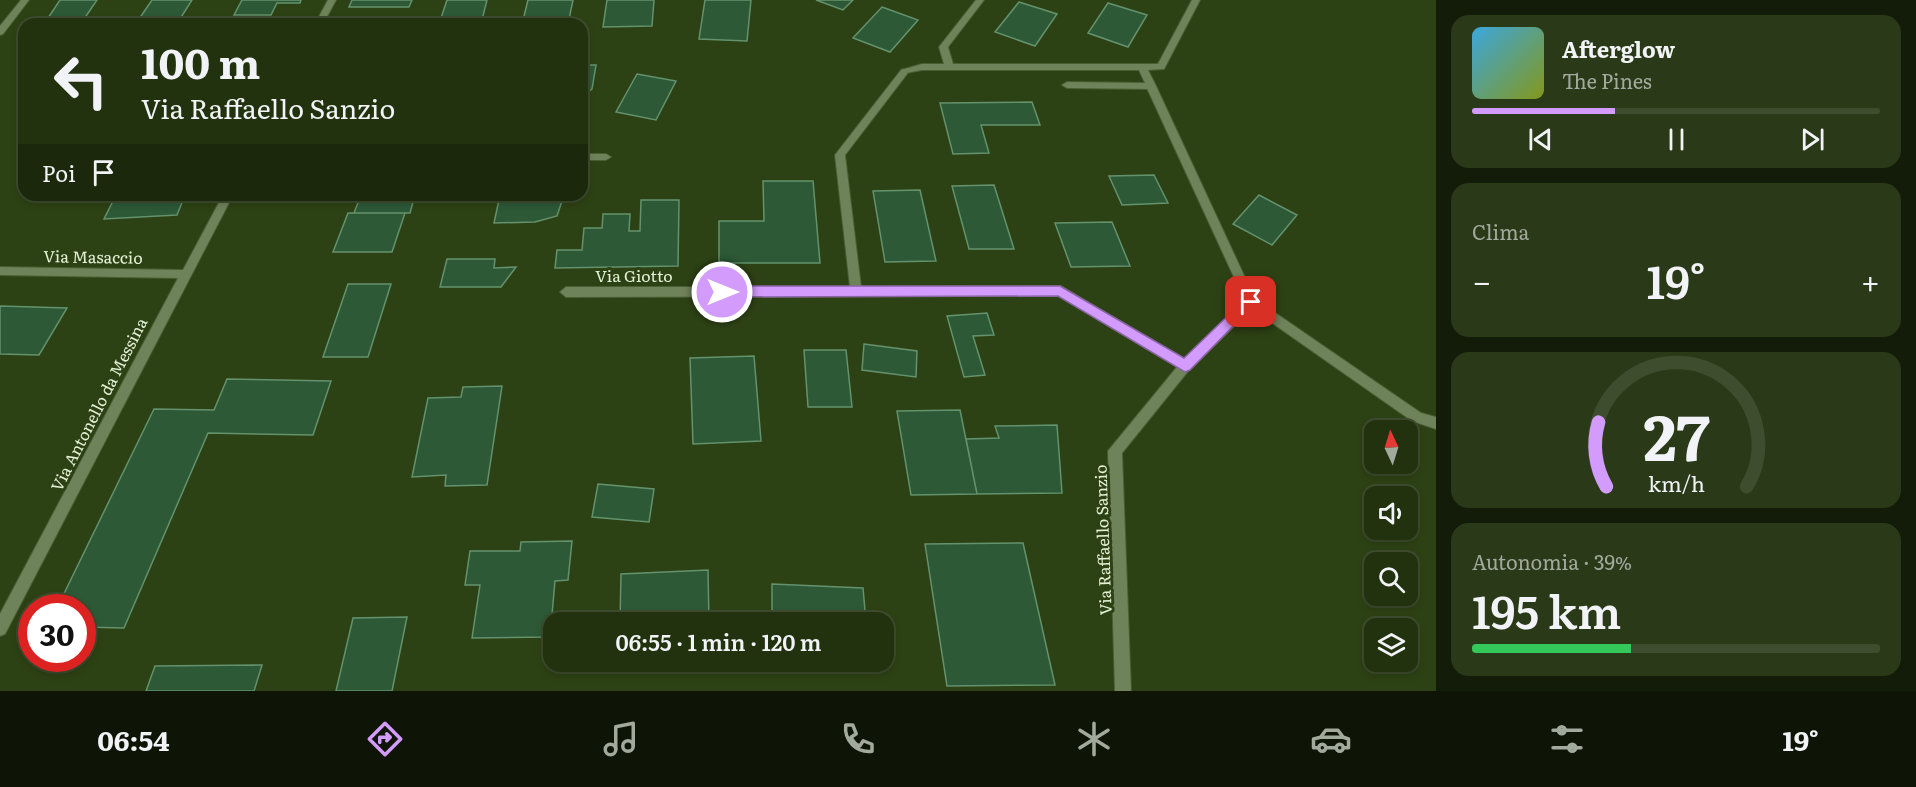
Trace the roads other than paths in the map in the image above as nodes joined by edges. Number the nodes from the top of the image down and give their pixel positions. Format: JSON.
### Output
{"nodes":[{"id":1,"x":25,"y":0,"type":"edge"},
{"id":2,"x":332,"y":0,"type":"edge"},
{"id":3,"x":980,"y":0,"type":"edge"},
{"id":4,"x":1196,"y":0,"type":"edge"},
{"id":5,"x":322,"y":18,"type":"edge"},
{"id":6,"x":0,"y":32,"type":"edge"},
{"id":7,"x":949,"y":67,"type":"junction"},
{"id":8,"x":1142,"y":67,"type":"junction"},
{"id":9,"x":1067,"y":85,"type":"dead end"},
{"id":10,"x":1151,"y":86,"type":"junction"},
{"id":11,"x":588,"y":157,"type":"edge"},
{"id":12,"x":606,"y":157,"type":"dead end"},
{"id":13,"x":225,"y":201,"type":"edge"},
{"id":14,"x":0,"y":271,"type":"edge"},
{"id":15,"x":185,"y":274,"type":"junction"},
{"id":16,"x":856,"y":291,"type":"junction"},
{"id":17,"x":566,"y":292,"type":"dead end"},
{"id":18,"x":1251,"y":302,"type":"junction"},
{"id":19,"x":1185,"y":366,"type":"junction"},
{"id":20,"x":1436,"y":423,"type":"edge"},
{"id":21,"x":0,"y":629,"type":"edge"},
{"id":22,"x":1123,"y":691,"type":"edge"}],
"edges":[{"from":1,"to":6,"type":"street"},
{"from":2,"to":5,"type":"street"},
{"from":3,"to":7,"type":"street"},
{"from":4,"to":8,"type":"street"},
{"from":7,"to":8,"type":"street"},
{"from":7,"to":16,"type":"street"},
{"from":8,"to":10,"type":"street"},
{"from":9,"to":10,"type":"street"},
{"from":10,"to":18,"type":"street"},
{"from":11,"to":12,"type":"street"},
{"from":13,"to":15,"type":"street","name":"Via Antonello da Messina"},
{"from":14,"to":15,"type":"street","name":"Via Masaccio"},
{"from":15,"to":21,"type":"street","name":"Via Antonello da Messina"},
{"from":16,"to":17,"type":"street","name":"Via Giotto"},
{"from":16,"to":19,"type":"street","name":"Via Giotto"},
{"from":18,"to":19,"type":"street","name":"Via Raffaello Sanzio"},
{"from":18,"to":20,"type":"street"},
{"from":19,"to":22,"type":"street","name":"Via Raffaello Sanzio"}]}
